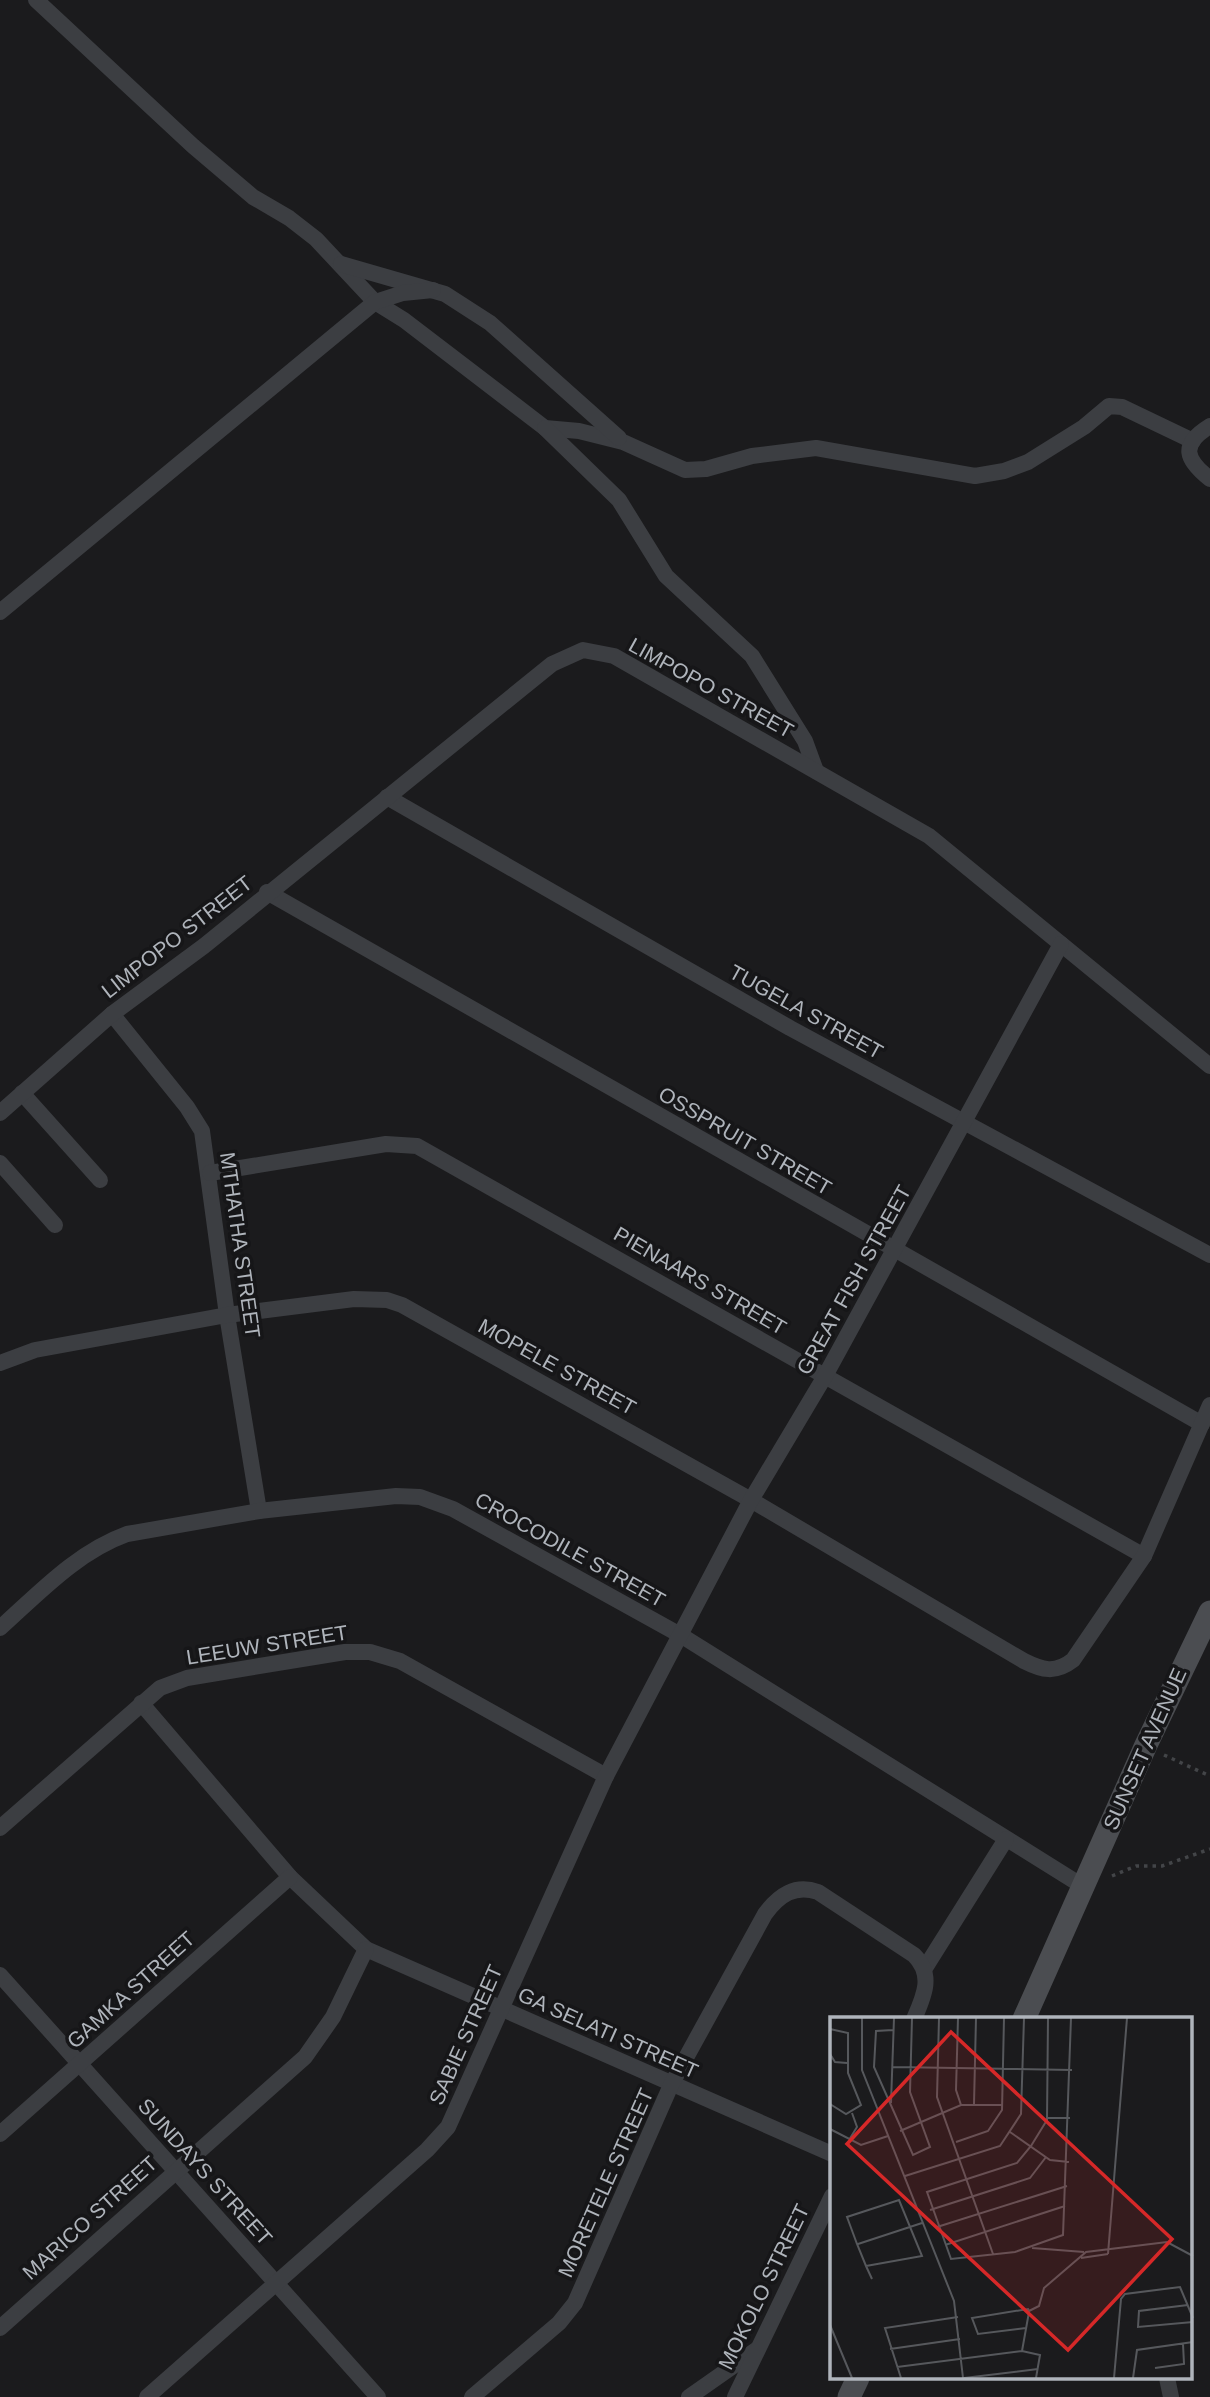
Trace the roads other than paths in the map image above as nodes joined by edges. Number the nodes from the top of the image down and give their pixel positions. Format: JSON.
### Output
{"nodes":[{"id":1,"x":36,"y":0,"type":"edge"},
{"id":2,"x":338,"y":264,"type":"junction"},
{"id":3,"x":433,"y":290,"type":"junction"},
{"id":4,"x":375,"y":302,"type":"junction"},
{"id":5,"x":1210,"y":426,"type":"edge"},
{"id":6,"x":545,"y":428,"type":"junction"},
{"id":7,"x":1193,"y":441,"type":"junction"},
{"id":8,"x":623,"y":442,"type":"junction"},
{"id":9,"x":1210,"y":479,"type":"edge"},
{"id":10,"x":0,"y":612,"type":"edge"},
{"id":11,"x":816,"y":771,"type":"junction"},
{"id":12,"x":387,"y":797,"type":"junction"},
{"id":13,"x":267,"y":892,"type":"junction"},
{"id":14,"x":1061,"y":944,"type":"junction"},
{"id":15,"x":112,"y":1014,"type":"junction"},
{"id":16,"x":1210,"y":1066,"type":"edge"},
{"id":17,"x":22,"y":1093,"type":"junction"},
{"id":18,"x":0,"y":1113,"type":"edge"},
{"id":19,"x":965,"y":1121,"type":"junction"},
{"id":20,"x":0,"y":1163,"type":"edge"},
{"id":21,"x":210,"y":1172,"type":"junction"},
{"id":22,"x":100,"y":1180,"type":"dead end"},
{"id":23,"x":55,"y":1225,"type":"dead end"},
{"id":24,"x":894,"y":1251,"type":"junction"},
{"id":25,"x":1210,"y":1255,"type":"edge"},
{"id":26,"x":227,"y":1315,"type":"junction"},
{"id":27,"x":0,"y":1363,"type":"edge"},
{"id":28,"x":825,"y":1376,"type":"junction"},
{"id":29,"x":1210,"y":1405,"type":"edge"},
{"id":30,"x":1202,"y":1424,"type":"junction"},
{"id":31,"x":751,"y":1500,"type":"junction"},
{"id":32,"x":259,"y":1511,"type":"junction"},
{"id":33,"x":1144,"y":1556,"type":"junction"},
{"id":34,"x":1210,"y":1612,"type":"edge"},
{"id":35,"x":0,"y":1628,"type":"edge"},
{"id":36,"x":682,"y":1636,"type":"junction"},
{"id":37,"x":141,"y":1703,"type":"junction"},
{"id":38,"x":606,"y":1776,"type":"junction"},
{"id":39,"x":0,"y":1828,"type":"edge"},
{"id":40,"x":1006,"y":1839,"type":"junction"},
{"id":41,"x":289,"y":1877,"type":"junction"},
{"id":42,"x":1084,"y":1887,"type":"junction"},
{"id":43,"x":366,"y":1949,"type":"junction"},
{"id":44,"x":925,"y":1968,"type":"junction"},
{"id":45,"x":0,"y":1975,"type":"edge"},
{"id":46,"x":501,"y":2008,"type":"junction"},
{"id":47,"x":915,"y":2017,"type":"edge"},
{"id":48,"x":1025,"y":2017,"type":"edge"},
{"id":49,"x":80,"y":2064,"type":"junction"},
{"id":50,"x":671,"y":2085,"type":"junction"},
{"id":51,"x":0,"y":2134,"type":"edge"},
{"id":52,"x":830,"y":2153,"type":"edge"},
{"id":53,"x":175,"y":2170,"type":"junction"},
{"id":54,"x":830,"y":2200,"type":"edge"},
{"id":55,"x":276,"y":2283,"type":"junction"},
{"id":56,"x":0,"y":2328,"type":"edge"},
{"id":57,"x":755,"y":2350,"type":"junction"},
{"id":58,"x":857,"y":2380,"type":"edge"},
{"id":59,"x":147,"y":2397,"type":"edge"},
{"id":60,"x":378,"y":2397,"type":"edge"},
{"id":61,"x":472,"y":2397,"type":"edge"},
{"id":62,"x":689,"y":2397,"type":"edge"},
{"id":63,"x":735,"y":2397,"type":"edge"},
{"id":64,"x":849,"y":2397,"type":"edge"}],
"edges":[{"from":1,"to":2,"type":"street"},
{"from":2,"to":3,"type":"street"},
{"from":2,"to":4,"type":"street"},
{"from":3,"to":4,"type":"street"},
{"from":3,"to":8,"type":"street"},
{"from":4,"to":6,"type":"street"},
{"from":4,"to":10,"type":"street"},
{"from":5,"to":7,"type":"street"},
{"from":6,"to":8,"type":"street"},
{"from":6,"to":11,"type":"street"},
{"from":7,"to":8,"type":"street"},
{"from":7,"to":9,"type":"street"},
{"from":11,"to":12,"type":"street","name":"LIMPOPO STREET"},
{"from":11,"to":14,"type":"street","name":"LIMPOPO STREET"},
{"from":12,"to":13,"type":"street","name":"LIMPOPO STREET"},
{"from":12,"to":19,"type":"street","name":"TUGELA STREET"},
{"from":13,"to":15,"type":"street","name":"LIMPOPO STREET"},
{"from":13,"to":24,"type":"street","name":"OSSPRUIT STREET"},
{"from":14,"to":16,"type":"street","name":"LIMPOPO STREET"},
{"from":14,"to":19,"type":"street","name":"GREAT FISH STREET"},
{"from":15,"to":17,"type":"street","name":"LIMPOPO STREET"},
{"from":15,"to":21,"type":"street","name":"MTHATHA STREET"},
{"from":17,"to":18,"type":"street","name":"LIMPOPO STREET"},
{"from":17,"to":22,"type":"street"},
{"from":19,"to":24,"type":"street","name":"GREAT FISH STREET"},
{"from":19,"to":25,"type":"street","name":"TUGELA STREET"},
{"from":20,"to":23,"type":"street"},
{"from":21,"to":26,"type":"street","name":"MTHATHA STREET"},
{"from":21,"to":28,"type":"street","name":"PIENAARS STREET"},
{"from":24,"to":28,"type":"street","name":"GREAT FISH STREET"},
{"from":24,"to":30,"type":"street","name":"OSSPRUIT STREET"},
{"from":26,"to":27,"type":"street","name":"MOPELE STREET"},
{"from":26,"to":31,"type":"street","name":"MOPELE STREET"},
{"from":26,"to":32,"type":"street","name":"MTHATHA STREET"},
{"from":28,"to":31,"type":"street","name":"GREAT FISH STREET"},
{"from":28,"to":33,"type":"street","name":"PIENAARS STREET"},
{"from":29,"to":30,"type":"street"},
{"from":30,"to":33,"type":"street"},
{"from":31,"to":33,"type":"street","name":"MOPELE STREET"},
{"from":31,"to":36,"type":"street","name":"GREAT FISH STREET"},
{"from":32,"to":35,"type":"street","name":"CROCODILE STREET"},
{"from":32,"to":36,"type":"street","name":"CROCODILE STREET"},
{"from":34,"to":42,"type":"street","name":"SUNSET AVENUE"},
{"from":36,"to":38,"type":"street","name":"SABIE STREET"},
{"from":36,"to":40,"type":"street","name":"CROCODILE STREET"},
{"from":37,"to":38,"type":"street","name":"LEEUW STREET"},
{"from":37,"to":39,"type":"street","name":"LEEUW STREET"},
{"from":37,"to":41,"type":"street","name":"GA SELATI STREET"},
{"from":38,"to":46,"type":"street","name":"SABIE STREET"},
{"from":40,"to":42,"type":"street","name":"CROCODILE STREET"},
{"from":40,"to":44,"type":"street"},
{"from":41,"to":43,"type":"street","name":"GA SELATI STREET"},
{"from":41,"to":49,"type":"street","name":"GAMKA STREET"},
{"from":42,"to":48,"type":"street","name":"SUNSET AVENUE"},
{"from":43,"to":46,"type":"street","name":"GA SELATI STREET"},
{"from":43,"to":53,"type":"street","name":"MARICO STREET"},
{"from":44,"to":47,"type":"street"},
{"from":44,"to":50,"type":"street","name":"MORETELE STREET"},
{"from":45,"to":49,"type":"street","name":"SUNDAYS STREET"},
{"from":46,"to":50,"type":"street","name":"GA SELATI STREET"},
{"from":46,"to":55,"type":"street","name":"SABIE STREET"},
{"from":49,"to":51,"type":"street","name":"GAMKA STREET"},
{"from":49,"to":53,"type":"street","name":"SUNDAYS STREET"},
{"from":50,"to":52,"type":"street","name":"GA SELATI STREET"},
{"from":50,"to":61,"type":"street","name":"MORETELE STREET"},
{"from":53,"to":55,"type":"street","name":"SUNDAYS STREET"},
{"from":53,"to":56,"type":"street","name":"MARICO STREET"},
{"from":54,"to":57,"type":"street","name":"MOKOLO STREET"},
{"from":55,"to":59,"type":"street","name":"SABIE STREET"},
{"from":55,"to":60,"type":"street","name":"SUNDAYS STREET"},
{"from":57,"to":62,"type":"street"},
{"from":57,"to":63,"type":"street","name":"MOKOLO STREET"},
{"from":58,"to":64,"type":"street"}]}
